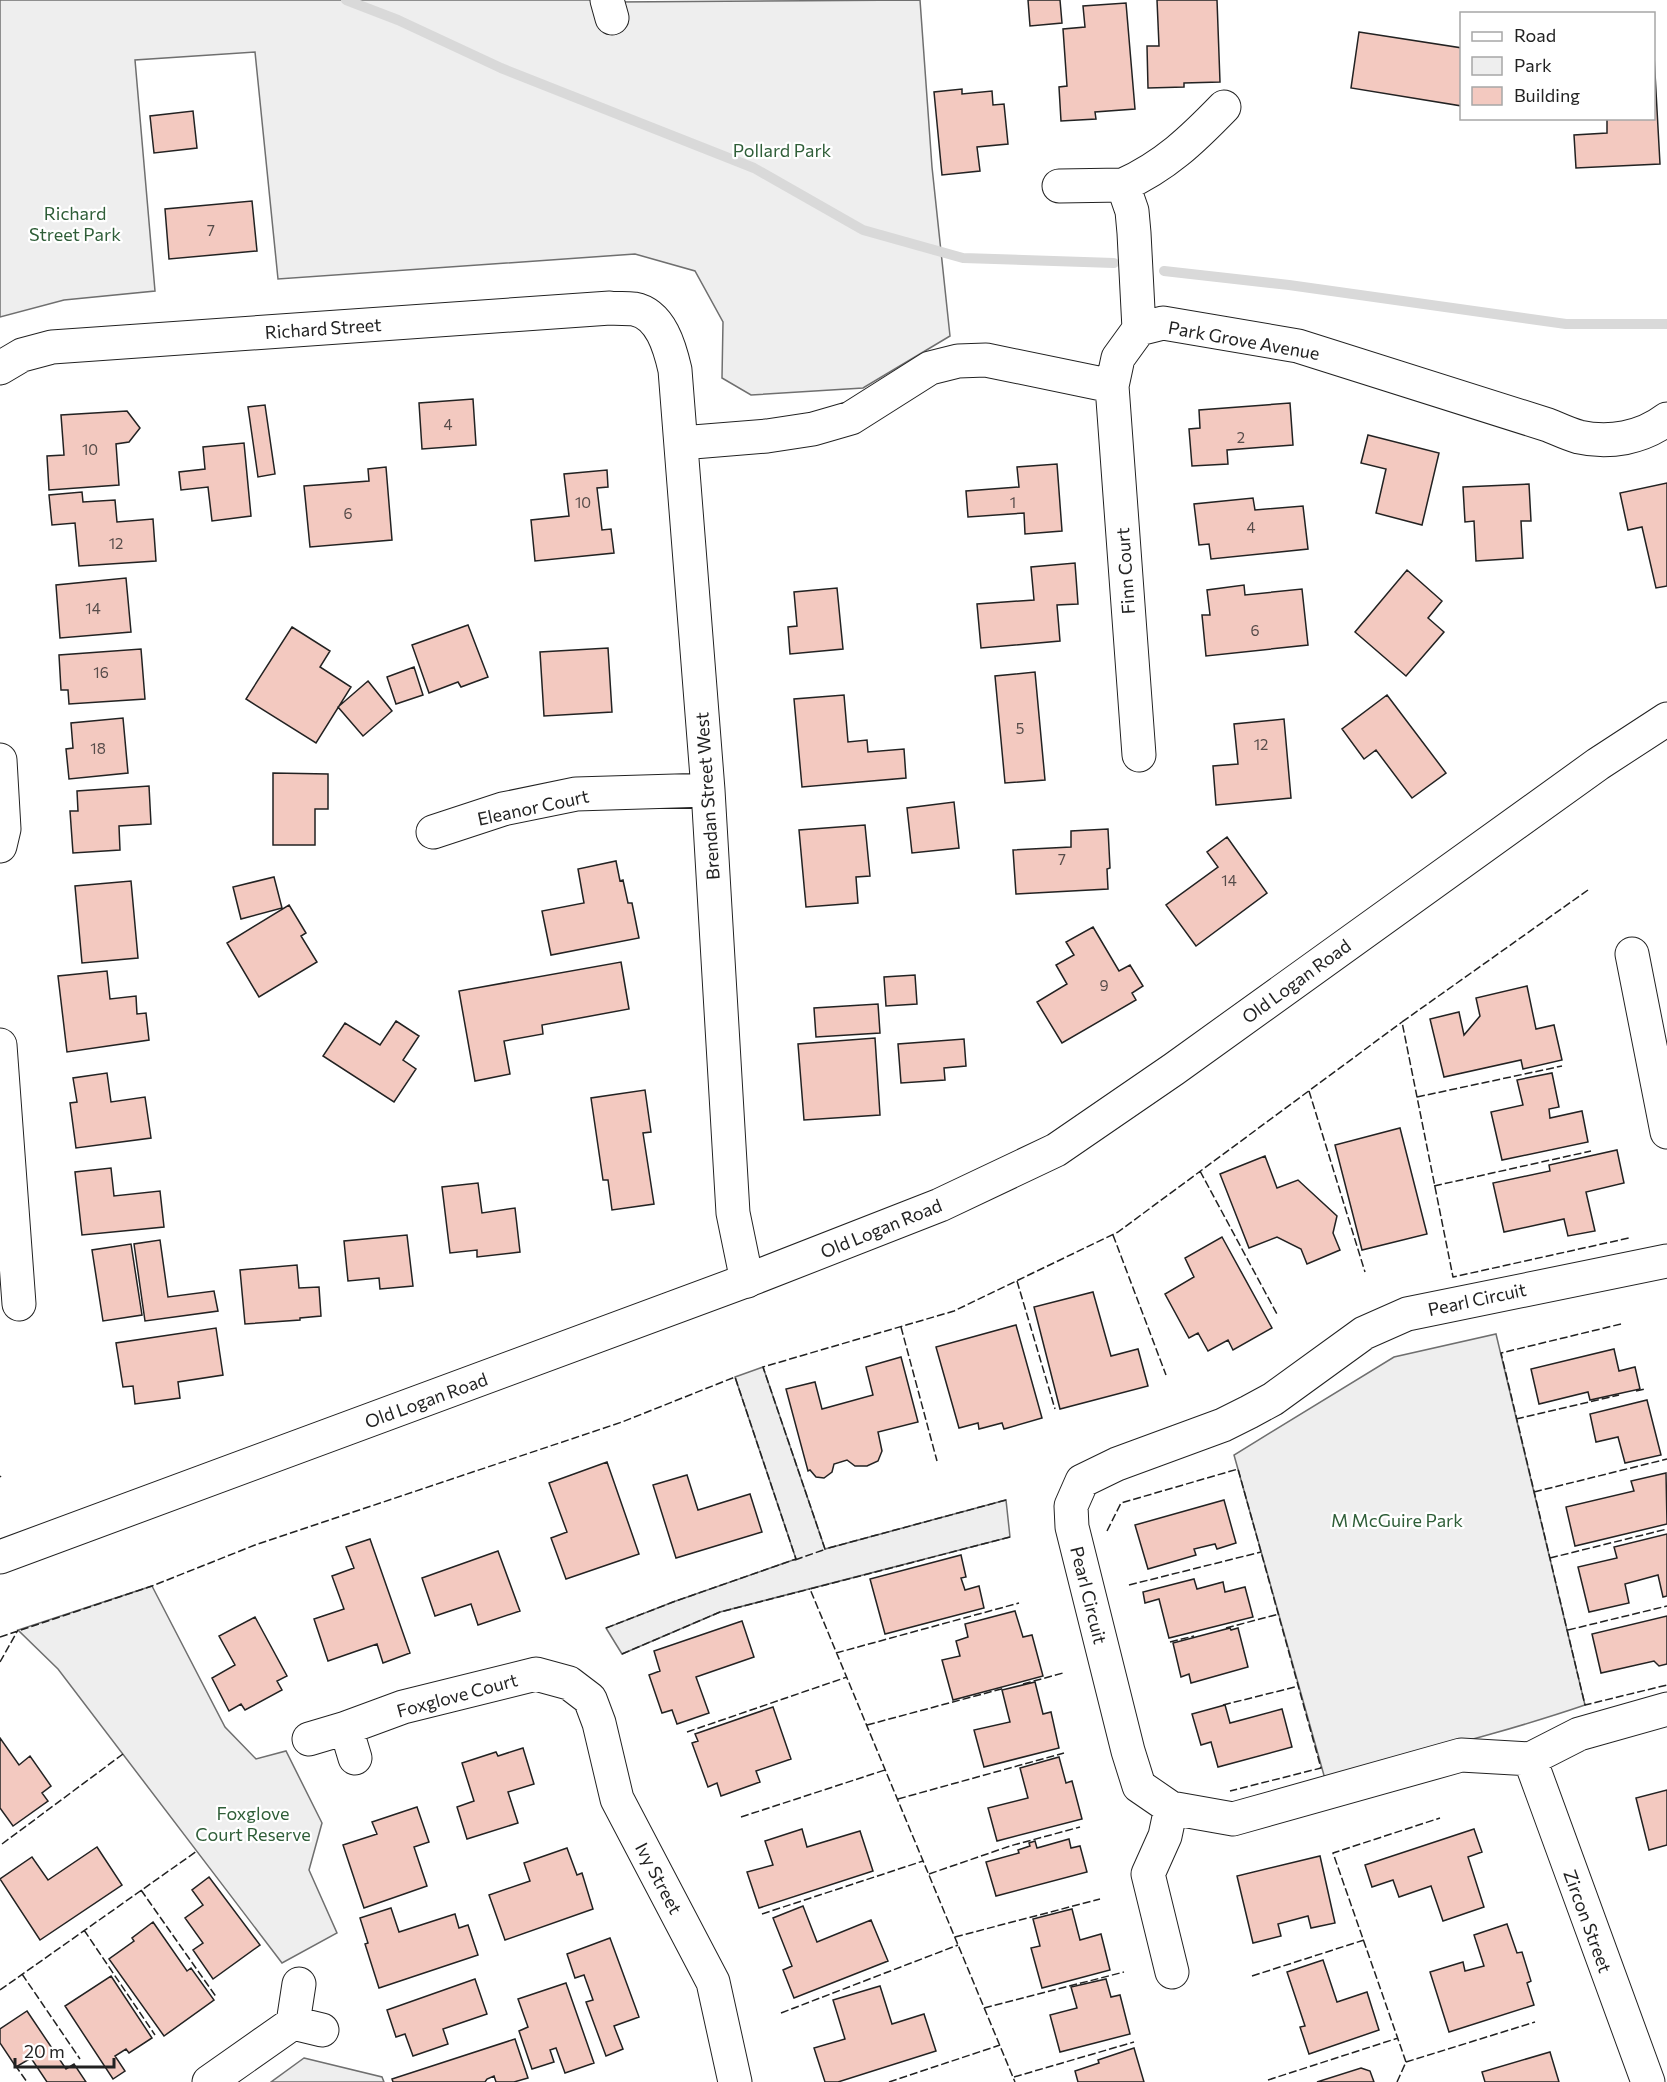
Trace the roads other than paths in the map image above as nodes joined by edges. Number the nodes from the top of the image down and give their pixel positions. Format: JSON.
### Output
{"nodes":[{"id":1,"x":1224,"y":108,"type":"dead end"},
{"id":2,"x":1122,"y":185,"type":"junction"},
{"id":3,"x":1059,"y":186,"type":"dead end"},
{"id":4,"x":649,"y":317,"type":"joint"},
{"id":5,"x":1139,"y":329,"type":"junction"},
{"id":6,"x":0,"y":368,"type":"edge"},
{"id":7,"x":1112,"y":386,"type":"junction"},
{"id":8,"x":1667,"y":419,"type":"edge"},
{"id":9,"x":681,"y":443,"type":"junction"},
{"id":10,"x":1667,"y":719,"type":"edge"},
{"id":11,"x":1139,"y":755,"type":"dead end"},
{"id":12,"x":0,"y":760,"type":"edge"},
{"id":13,"x":708,"y":790,"type":"junction"},
{"id":14,"x":433,"y":832,"type":"dead end"},
{"id":15,"x":0,"y":846,"type":"edge"},
{"id":16,"x":1632,"y":954,"type":"dead end"},
{"id":17,"x":0,"y":1045,"type":"edge"},
{"id":18,"x":1667,"y":1132,"type":"edge"},
{"id":19,"x":1667,"y":1261,"type":"edge"},
{"id":20,"x":747,"y":1281,"type":"junction"},
{"id":21,"x":19,"y":1304,"type":"dead end"},
{"id":22,"x":0,"y":1557,"type":"edge"},
{"id":23,"x":569,"y":1683,"type":"joint"},
{"id":24,"x":1667,"y":1709,"type":"edge"},
{"id":25,"x":309,"y":1739,"type":"dead end"},
{"id":26,"x":1530,"y":1759,"type":"junction"},
{"id":27,"x":1171,"y":1808,"type":"junction"},
{"id":28,"x":1172,"y":1972,"type":"dead end"},
{"id":29,"x":299,"y":1984,"type":"dead end"},
{"id":30,"x":209,"y":2082,"type":"edge"},
{"id":31,"x":735,"y":2082,"type":"edge"},
{"id":32,"x":1648,"y":2082,"type":"edge"}],
"edges":[{"from":1,"to":2,"type":"street"},
{"from":2,"to":3,"type":"street"},
{"from":2,"to":5,"type":"street"},
{"from":4,"to":6,"type":"street","name":"Richard Street"},
{"from":4,"to":9,"type":"street","name":"Brendan Street West"},
{"from":5,"to":7,"type":"street"},
{"from":5,"to":8,"type":"street","name":"Park Grove Avenue"},
{"from":7,"to":9,"type":"street"},
{"from":7,"to":11,"type":"street","name":"Finn Court"},
{"from":9,"to":13,"type":"street","name":"Brendan Street West"},
{"from":10,"to":20,"type":"street","name":"Old Logan Road"},
{"from":12,"to":15,"type":"street"},
{"from":13,"to":14,"type":"street","name":"Eleanor Court"},
{"from":13,"to":20,"type":"street","name":"Brendan Street West"},
{"from":16,"to":18,"type":"street"},
{"from":17,"to":21,"type":"street"},
{"from":19,"to":27,"type":"street","name":"Pearl Circuit"},
{"from":20,"to":22,"type":"street","name":"Old Logan Road"},
{"from":23,"to":25,"type":"street","name":"Foxglove Court"},
{"from":23,"to":31,"type":"street","name":"Ivy Street"},
{"from":24,"to":26,"type":"street"},
{"from":26,"to":27,"type":"street","name":"Pearl Circuit"},
{"from":26,"to":32,"type":"street","name":"Zircon Street"},
{"from":27,"to":28,"type":"street"},
{"from":29,"to":30,"type":"street"}]}
